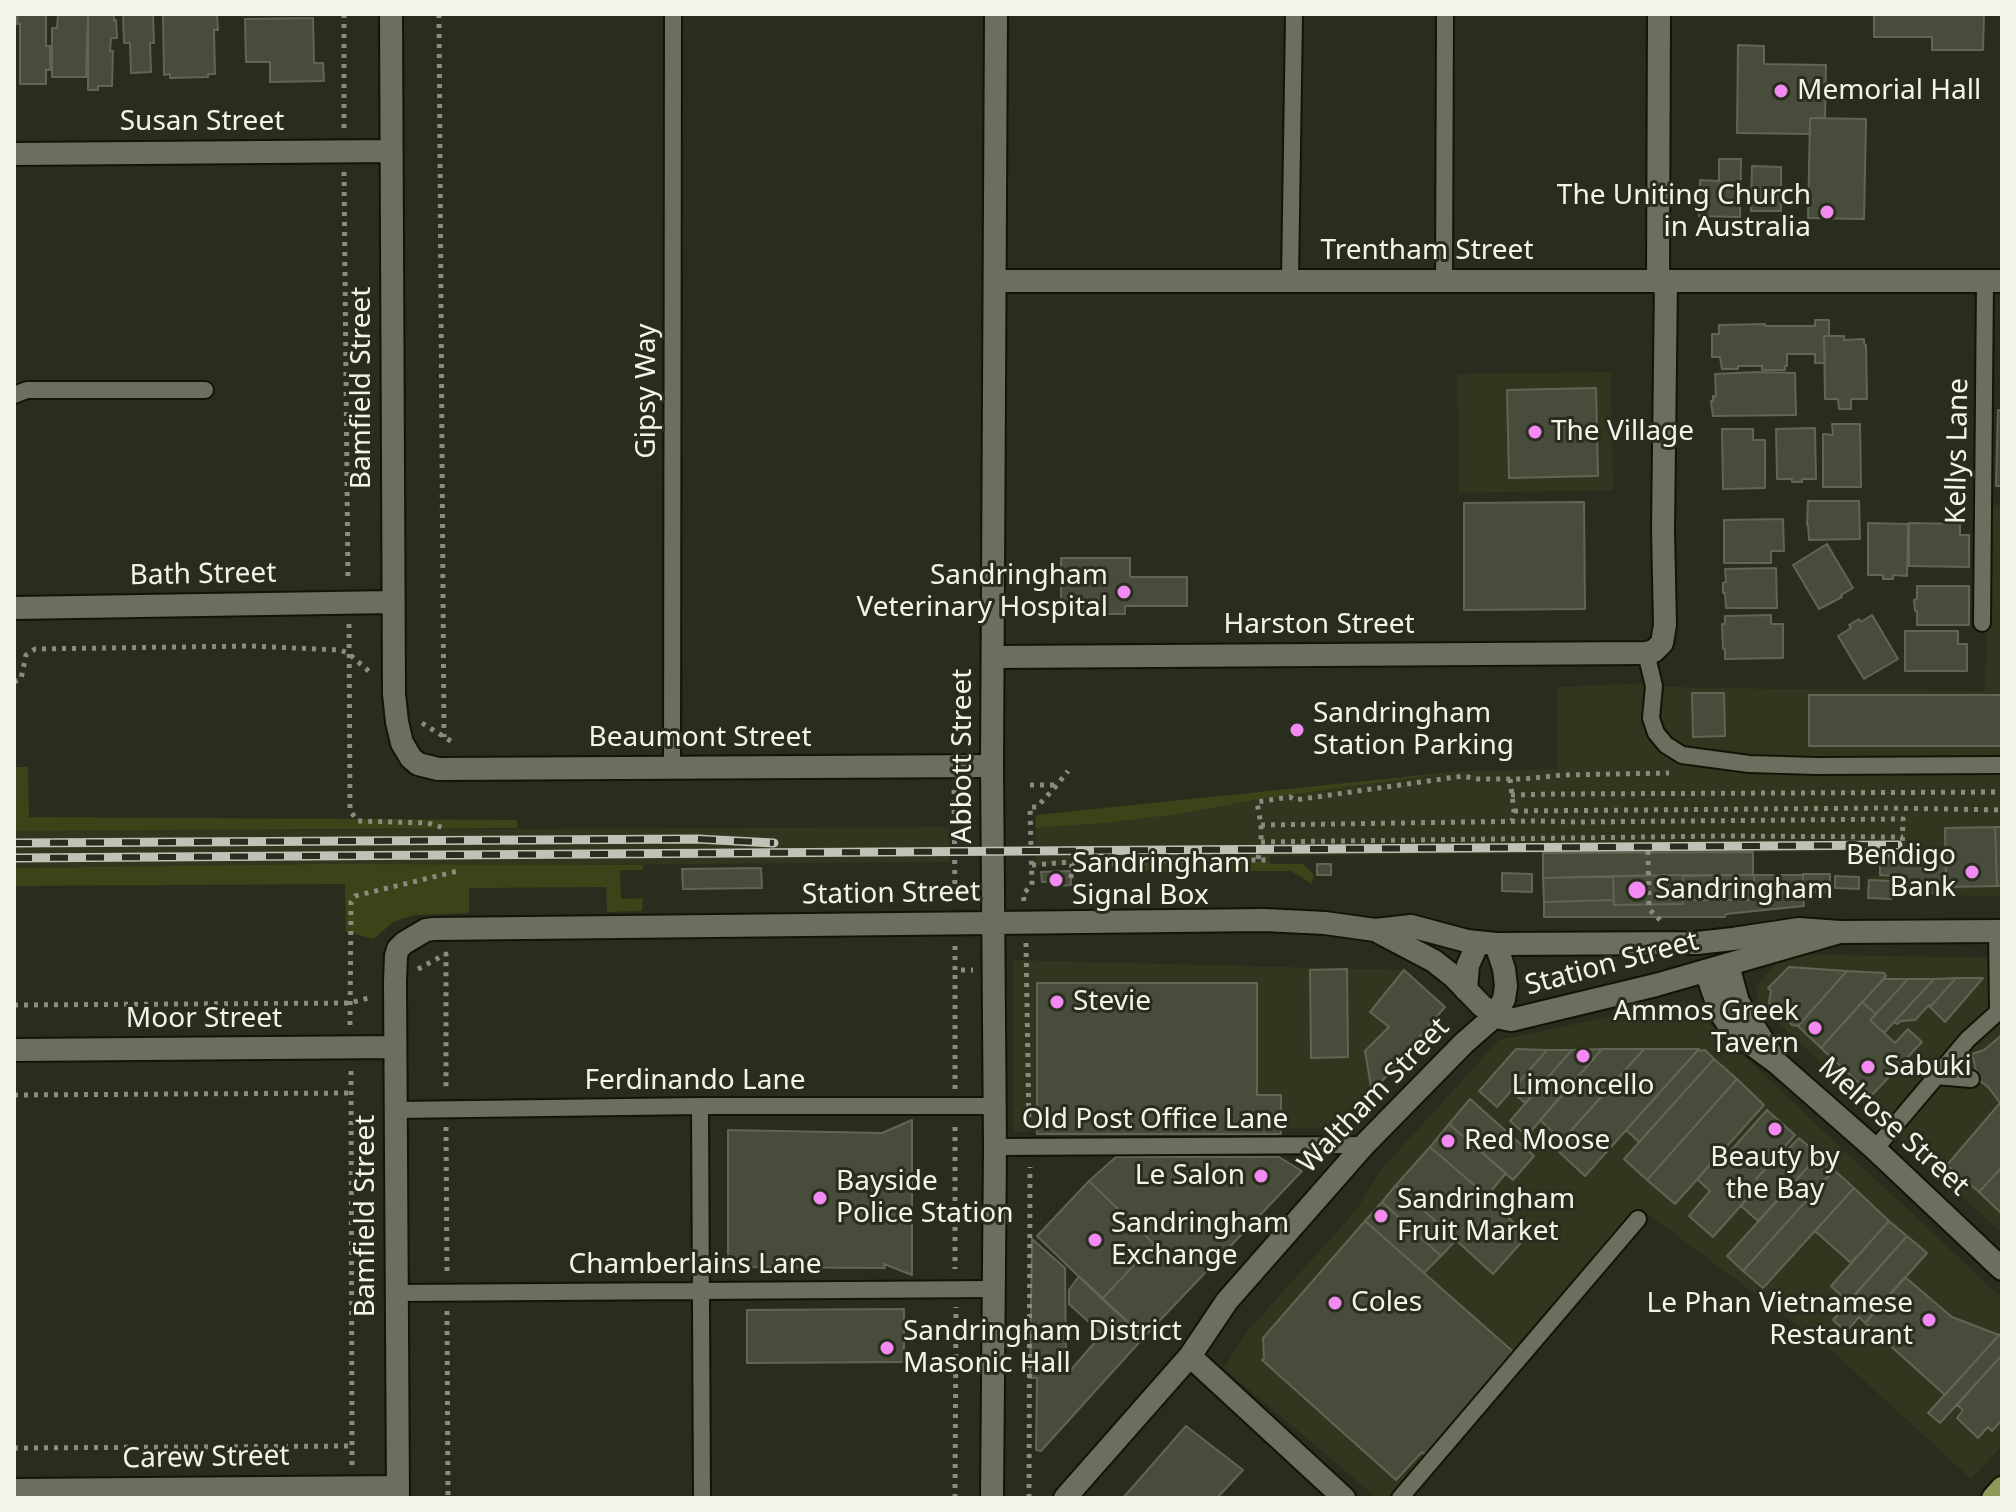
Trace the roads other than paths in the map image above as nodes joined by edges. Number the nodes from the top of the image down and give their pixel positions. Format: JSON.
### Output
{"nodes":[{"id":1,"x":391,"y":14,"type":"edge"},
{"id":2,"x":673,"y":14,"type":"edge"},
{"id":3,"x":996,"y":14,"type":"edge"},
{"id":4,"x":1294,"y":14,"type":"edge"},
{"id":5,"x":1445,"y":14,"type":"edge"},
{"id":6,"x":1659,"y":14,"type":"edge"},
{"id":7,"x":391,"y":151,"type":"junction"},
{"id":8,"x":14,"y":154,"type":"edge"},
{"id":9,"x":996,"y":281,"type":"junction"},
{"id":10,"x":1290,"y":281,"type":"junction"},
{"id":11,"x":1444,"y":281,"type":"junction"},
{"id":12,"x":1662,"y":281,"type":"junction"},
{"id":13,"x":1993,"y":281,"type":"edge"},
{"id":14,"x":205,"y":390,"type":"dead end"},
{"id":15,"x":14,"y":395,"type":"edge"},
{"id":16,"x":393,"y":602,"type":"junction"},
{"id":17,"x":14,"y":608,"type":"edge"},
{"id":18,"x":1982,"y":623,"type":"dead end"},
{"id":19,"x":1646,"y":653,"type":"junction"},
{"id":20,"x":993,"y":657,"type":"junction"},
{"id":21,"x":411,"y":758,"type":"joint"},
{"id":22,"x":2002,"y":765,"type":"edge"},
{"id":23,"x":992,"y":766,"type":"junction"},
{"id":24,"x":672,"y":769,"type":"junction"},
{"id":25,"x":993,"y":923,"type":"junction"},
{"id":26,"x":1375,"y":930,"type":"junction"},
{"id":27,"x":2000,"y":931,"type":"edge"},
{"id":28,"x":1840,"y":932,"type":"junction"},
{"id":29,"x":410,"y":938,"type":"joint"},
{"id":30,"x":1709,"y":942,"type":"junction"},
{"id":31,"x":1487,"y":944,"type":"junction"},
{"id":32,"x":1717,"y":968,"type":"junction"},
{"id":33,"x":1466,"y":990,"type":"junction"},
{"id":34,"x":2000,"y":1013,"type":"edge"},
{"id":35,"x":1496,"y":1015,"type":"junction"},
{"id":36,"x":395,"y":1047,"type":"junction"},
{"id":37,"x":14,"y":1050,"type":"edge"},
{"id":38,"x":1936,"y":1076,"type":"junction"},
{"id":39,"x":1971,"y":1079,"type":"dead end"},
{"id":40,"x":700,"y":1106,"type":"junction"},
{"id":41,"x":995,"y":1106,"type":"junction"},
{"id":42,"x":396,"y":1110,"type":"junction"},
{"id":43,"x":1364,"y":1145,"type":"junction"},
{"id":44,"x":995,"y":1147,"type":"junction"},
{"id":45,"x":1875,"y":1149,"type":"junction"},
{"id":46,"x":1638,"y":1219,"type":"dead end"},
{"id":47,"x":2002,"y":1269,"type":"edge"},
{"id":48,"x":994,"y":1289,"type":"junction"},
{"id":49,"x":702,"y":1292,"type":"junction"},
{"id":50,"x":397,"y":1293,"type":"junction"},
{"id":51,"x":1190,"y":1356,"type":"junction"},
{"id":52,"x":2002,"y":1488,"type":"edge"},
{"id":53,"x":14,"y":1490,"type":"edge"},
{"id":54,"x":398,"y":1492,"type":"edge"},
{"id":55,"x":702,"y":1498,"type":"edge"},
{"id":56,"x":992,"y":1498,"type":"edge"},
{"id":57,"x":1065,"y":1498,"type":"edge"},
{"id":58,"x":1344,"y":1498,"type":"edge"},
{"id":59,"x":1400,"y":1498,"type":"edge"},
{"id":60,"x":1993,"y":1498,"type":"edge"}],
"edges":[{"from":1,"to":7,"type":"street","name":"Bamfield Street"},
{"from":2,"to":24,"type":"lane","name":"Gipsy Way"},
{"from":3,"to":9,"type":"street","name":"Abbott Street"},
{"from":4,"to":10,"type":"lane"},
{"from":5,"to":11,"type":"lane"},
{"from":6,"to":12,"type":"street"},
{"from":7,"to":8,"type":"street","name":"Susan Street"},
{"from":7,"to":16,"type":"street","name":"Bamfield Street"},
{"from":9,"to":10,"type":"street","name":"Trentham Street"},
{"from":9,"to":20,"type":"street","name":"Abbott Street"},
{"from":10,"to":11,"type":"street","name":"Trentham Street"},
{"from":11,"to":12,"type":"street","name":"Trentham Street"},
{"from":12,"to":13,"type":"street","name":"Trentham Street"},
{"from":12,"to":19,"type":"street"},
{"from":13,"to":18,"type":"lane","name":"Kellys Lane"},
{"from":14,"to":15,"type":"lane"},
{"from":16,"to":17,"type":"street","name":"Bath Street"},
{"from":16,"to":21,"type":"street","name":"Bamfield Street"},
{"from":19,"to":20,"type":"street","name":"Harston Street"},
{"from":19,"to":22,"type":"lane"},
{"from":20,"to":23,"type":"street","name":"Abbott Street"},
{"from":21,"to":24,"type":"street","name":"Beaumont Street"},
{"from":23,"to":24,"type":"street","name":"Beaumont Street"},
{"from":23,"to":25,"type":"street","name":"Abbott Street"},
{"from":25,"to":26,"type":"street","name":"Station Street"},
{"from":25,"to":29,"type":"street","name":"Station Street"},
{"from":25,"to":41,"type":"street","name":"Abbott Street"},
{"from":26,"to":31,"type":"street","name":"Station Street"},
{"from":26,"to":33,"type":"street","name":"Station Street"},
{"from":27,"to":28,"type":"street","name":"Station Street"},
{"from":27,"to":34,"type":"lane"},
{"from":28,"to":30,"type":"street","name":"Station Street"},
{"from":28,"to":32,"type":"street","name":"Station Street"},
{"from":29,"to":36,"type":"street","name":"Bamfield Street"},
{"from":30,"to":31,"type":"street","name":"Station Street"},
{"from":30,"to":32,"type":"street"},
{"from":31,"to":33,"type":"street"},
{"from":31,"to":35,"type":"street"},
{"from":32,"to":35,"type":"street","name":"Station Street"},
{"from":32,"to":45,"type":"street","name":"Melrose Street"},
{"from":33,"to":35,"type":"street","name":"Station Street"},
{"from":34,"to":38,"type":"lane"},
{"from":35,"to":43,"type":"street","name":"Waltham Street"},
{"from":36,"to":37,"type":"street","name":"Moor Street"},
{"from":36,"to":42,"type":"street","name":"Bamfield Street"},
{"from":38,"to":39,"type":"lane"},
{"from":38,"to":45,"type":"lane"},
{"from":40,"to":41,"type":"lane","name":"Ferdinando Lane"},
{"from":40,"to":42,"type":"lane","name":"Ferdinando Lane"},
{"from":40,"to":49,"type":"lane"},
{"from":41,"to":44,"type":"street","name":"Abbott Street"},
{"from":42,"to":50,"type":"street","name":"Bamfield Street"},
{"from":43,"to":44,"type":"lane","name":"Old Post Office Lane"},
{"from":43,"to":51,"type":"street","name":"Waltham Street"},
{"from":44,"to":48,"type":"street","name":"Abbott Street"},
{"from":45,"to":47,"type":"street","name":"Melrose Street"},
{"from":46,"to":59,"type":"lane"},
{"from":48,"to":49,"type":"lane","name":"Chamberlains Lane"},
{"from":48,"to":56,"type":"street","name":"Abbott Street"},
{"from":49,"to":50,"type":"lane","name":"Chamberlains Lane"},
{"from":49,"to":55,"type":"lane"},
{"from":50,"to":54,"type":"street","name":"Bamfield Street"},
{"from":51,"to":57,"type":"street","name":"Waltham Street"},
{"from":51,"to":58,"type":"street"},
{"from":52,"to":60,"type":"main road"},
{"from":53,"to":54,"type":"street","name":"Carew Street"}]}
